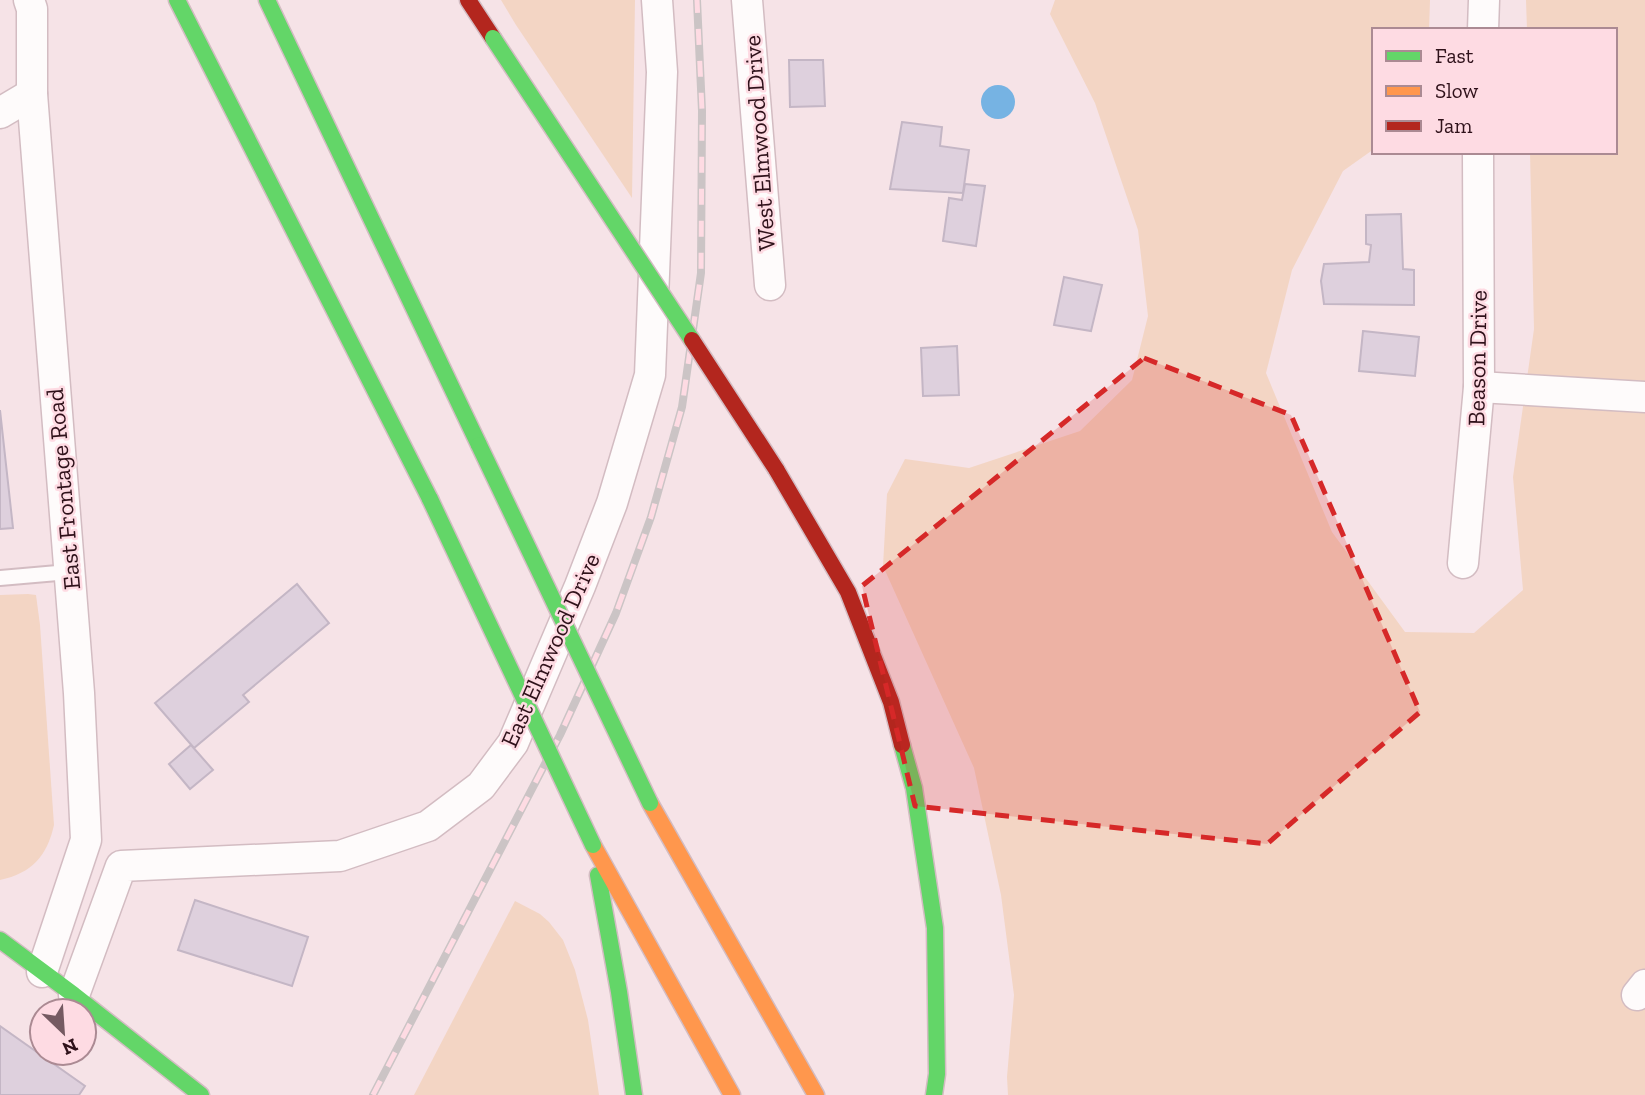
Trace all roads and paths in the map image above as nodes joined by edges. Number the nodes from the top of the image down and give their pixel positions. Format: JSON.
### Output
{"nodes":[{"id":1,"x":29,"y":0,"type":"edge"},
{"id":2,"x":177,"y":0,"type":"edge"},
{"id":3,"x":267,"y":0,"type":"edge"},
{"id":4,"x":468,"y":0,"type":"edge"},
{"id":5,"x":657,"y":0,"type":"edge"},
{"id":6,"x":747,"y":0,"type":"edge"},
{"id":7,"x":1484,"y":0,"type":"edge"},
{"id":8,"x":1483,"y":28,"type":"edge"},
{"id":9,"x":32,"y":94,"type":"junction"},
{"id":10,"x":0,"y":113,"type":"edge"},
{"id":11,"x":1478,"y":154,"type":"edge"},
{"id":12,"x":770,"y":285,"type":"dead end"},
{"id":13,"x":1479,"y":387,"type":"junction"},
{"id":14,"x":1645,"y":397,"type":"edge"},
{"id":15,"x":1463,"y":563,"type":"dead end"},
{"id":16,"x":69,"y":572,"type":"junction"},
{"id":17,"x":0,"y":578,"type":"edge"},
{"id":18,"x":593,"y":845,"type":"junction"},
{"id":19,"x":0,"y":940,"type":"edge"},
{"id":20,"x":42,"y":972,"type":"junction"},
{"id":21,"x":74,"y":995,"type":"junction"},
{"id":22,"x":201,"y":1095,"type":"edge"},
{"id":23,"x":634,"y":1095,"type":"edge"},
{"id":24,"x":732,"y":1095,"type":"edge"},
{"id":25,"x":816,"y":1095,"type":"edge"},
{"id":26,"x":934,"y":1095,"type":"edge"}],
"edges":[{"from":1,"to":9,"type":"street","name":"East Frontage Road"},
{"from":2,"to":18,"type":"main road","bridge":true},
{"from":3,"to":25,"type":"main road","bridge":true},
{"from":4,"to":26,"type":"main road","bridge":true},
{"from":5,"to":21,"type":"street","name":"East Elmwood Drive"},
{"from":6,"to":12,"type":"street","name":"West Elmwood Drive"},
{"from":7,"to":8,"type":"street"},
{"from":9,"to":10,"type":"street"},
{"from":9,"to":16,"type":"street","name":"East Frontage Road"},
{"from":11,"to":13,"type":"street","name":"Beason Drive"},
{"from":13,"to":14,"type":"street"},
{"from":13,"to":15,"type":"street","name":"Beason Drive"},
{"from":16,"to":17,"type":"lane"},
{"from":16,"to":20,"type":"street","name":"East Frontage Road"},
{"from":18,"to":23,"type":"main road"},
{"from":18,"to":24,"type":"main road"},
{"from":19,"to":20,"type":"main road"},
{"from":20,"to":21,"type":"main road"},
{"from":21,"to":22,"type":"main road"}]}
